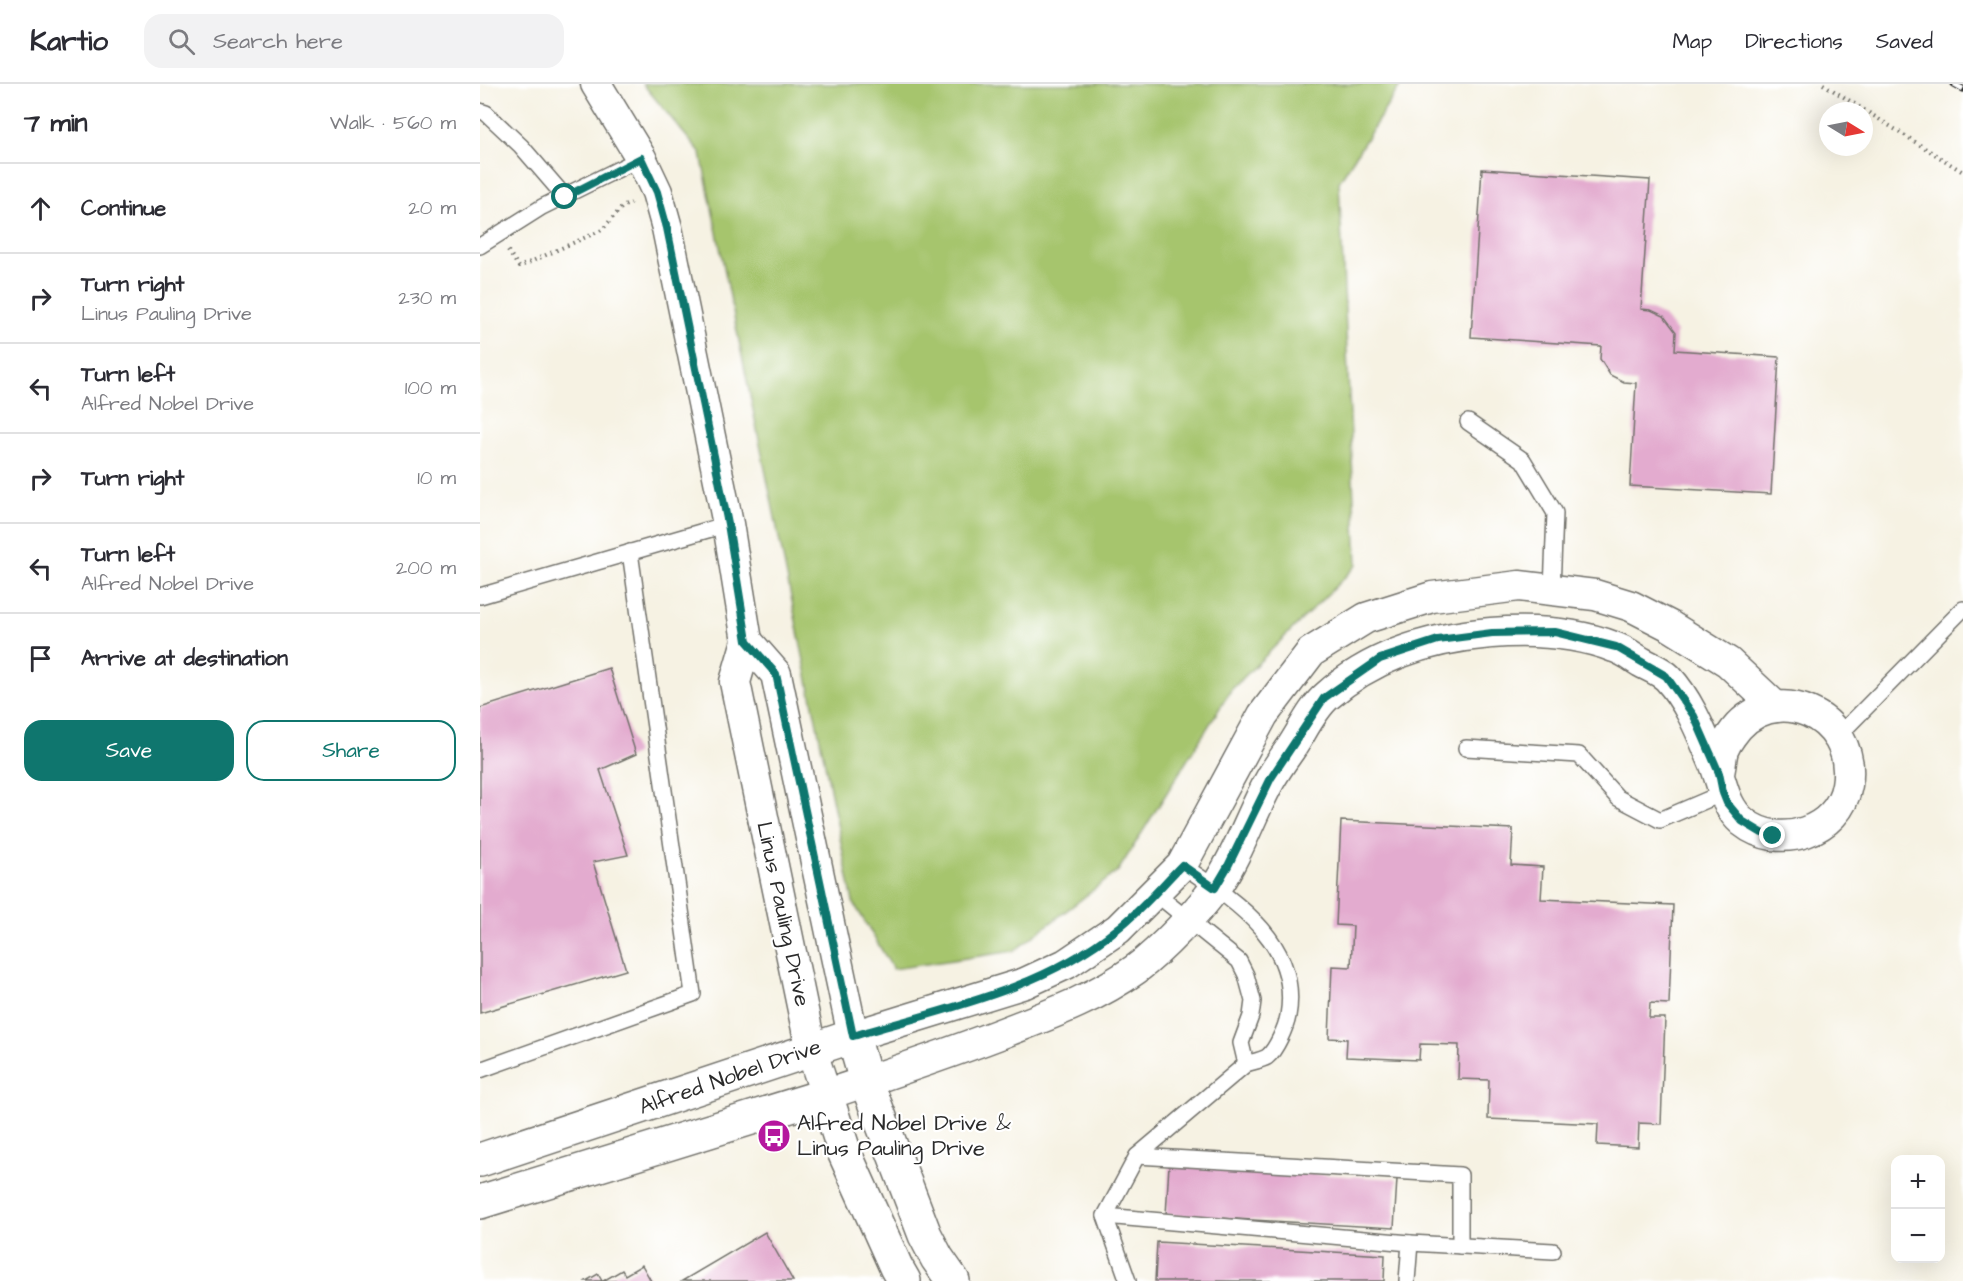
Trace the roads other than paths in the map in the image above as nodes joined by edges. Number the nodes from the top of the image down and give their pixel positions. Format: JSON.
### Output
{"nodes":[{"id":1,"x":596,"y":84,"type":"edge"},
{"id":2,"x":480,"y":111,"type":"edge"},
{"id":3,"x":641,"y":158,"type":"junction"},
{"id":4,"x":565,"y":197,"type":"junction"},
{"id":5,"x":480,"y":246,"type":"edge"},
{"id":6,"x":1468,"y":422,"type":"dead end"},
{"id":7,"x":728,"y":524,"type":"junction"},
{"id":8,"x":630,"y":552,"type":"junction"},
{"id":9,"x":1552,"y":590,"type":"junction"},
{"id":10,"x":480,"y":596,"type":"edge"},
{"id":11,"x":1963,"y":609,"type":"edge"},
{"id":12,"x":747,"y":641,"type":"junction"},
{"id":13,"x":1776,"y":707,"type":"junction"},
{"id":14,"x":1839,"y":735,"type":"junction"},
{"id":15,"x":1466,"y":748,"type":"dead end"},
{"id":16,"x":1721,"y":783,"type":"junction"},
{"id":17,"x":1182,"y":865,"type":"junction"},
{"id":18,"x":1215,"y":888,"type":"junction"},
{"id":19,"x":1155,"y":893,"type":"junction"},
{"id":20,"x":1188,"y":919,"type":"junction"},
{"id":21,"x":853,"y":1036,"type":"junction"},
{"id":22,"x":811,"y":1049,"type":"junction"},
{"id":23,"x":1246,"y":1064,"type":"junction"},
{"id":24,"x":480,"y":1070,"type":"edge"},
{"id":25,"x":866,"y":1081,"type":"junction"},
{"id":26,"x":826,"y":1095,"type":"junction"},
{"id":27,"x":1137,"y":1156,"type":"junction"},
{"id":28,"x":480,"y":1160,"type":"edge"},
{"id":29,"x":480,"y":1202,"type":"edge"},
{"id":30,"x":1106,"y":1216,"type":"junction"},
{"id":31,"x":1410,"y":1243,"type":"junction"},
{"id":32,"x":1460,"y":1246,"type":"junction"},
{"id":33,"x":1553,"y":1251,"type":"dead end"},
{"id":34,"x":904,"y":1281,"type":"edge"},
{"id":35,"x":953,"y":1281,"type":"edge"},
{"id":36,"x":1128,"y":1281,"type":"edge"},
{"id":37,"x":1407,"y":1281,"type":"edge"}],
"edges":[{"from":1,"to":3,"type":"street","name":"Linus Pauling Drive"},
{"from":2,"to":4,"type":"lane"},
{"from":3,"to":4,"type":"lane"},
{"from":3,"to":7,"type":"street","name":"Linus Pauling Drive"},
{"from":4,"to":5,"type":"lane"},
{"from":6,"to":9,"type":"lane"},
{"from":7,"to":8,"type":"lane"},
{"from":7,"to":12,"type":"street","name":"Linus Pauling Drive"},
{"from":8,"to":10,"type":"lane"},
{"from":8,"to":24,"type":"lane"},
{"from":9,"to":13,"type":"street","name":"Alfred Nobel Drive"},
{"from":9,"to":17,"type":"street","name":"Alfred Nobel Drive"},
{"from":11,"to":14,"type":"lane"},
{"from":12,"to":21,"type":"street","name":"Linus Pauling Drive"},
{"from":12,"to":22,"type":"street","name":"Linus Pauling Drive"},
{"from":13,"to":14,"type":"street","name":"Alfred Nobel Drive"},
{"from":13,"to":16,"type":"street","name":"Alfred Nobel Drive"},
{"from":14,"to":16,"type":"street","name":"Alfred Nobel Drive"},
{"from":15,"to":16,"type":"lane"},
{"from":16,"to":18,"type":"street","name":"Alfred Nobel Drive"},
{"from":17,"to":18,"type":"lane"},
{"from":17,"to":19,"type":"street","name":"Alfred Nobel Drive"},
{"from":18,"to":20,"type":"street","name":"Alfred Nobel Drive"},
{"from":18,"to":23,"type":"lane"},
{"from":19,"to":20,"type":"lane"},
{"from":19,"to":21,"type":"street","name":"Alfred Nobel Drive"},
{"from":20,"to":23,"type":"lane"},
{"from":20,"to":25,"type":"street","name":"Alfred Nobel Drive"},
{"from":21,"to":22,"type":"street","name":"Alfred Nobel Drive"},
{"from":21,"to":25,"type":"street","name":"Linus Pauling Drive"},
{"from":22,"to":26,"type":"street","name":"Linus Pauling Drive"},
{"from":22,"to":28,"type":"street","name":"Alfred Nobel Drive"},
{"from":23,"to":27,"type":"lane"},
{"from":25,"to":26,"type":"street","name":"Alfred Nobel Drive"},
{"from":25,"to":35,"type":"street","name":"Linus Pauling Drive"},
{"from":26,"to":29,"type":"street","name":"Alfred Nobel Drive"},
{"from":26,"to":34,"type":"street","name":"Linus Pauling Drive"},
{"from":27,"to":30,"type":"lane"},
{"from":27,"to":32,"type":"lane"},
{"from":30,"to":31,"type":"lane"},
{"from":30,"to":36,"type":"lane"},
{"from":31,"to":32,"type":"lane"},
{"from":31,"to":37,"type":"lane"},
{"from":32,"to":33,"type":"lane"}]}
